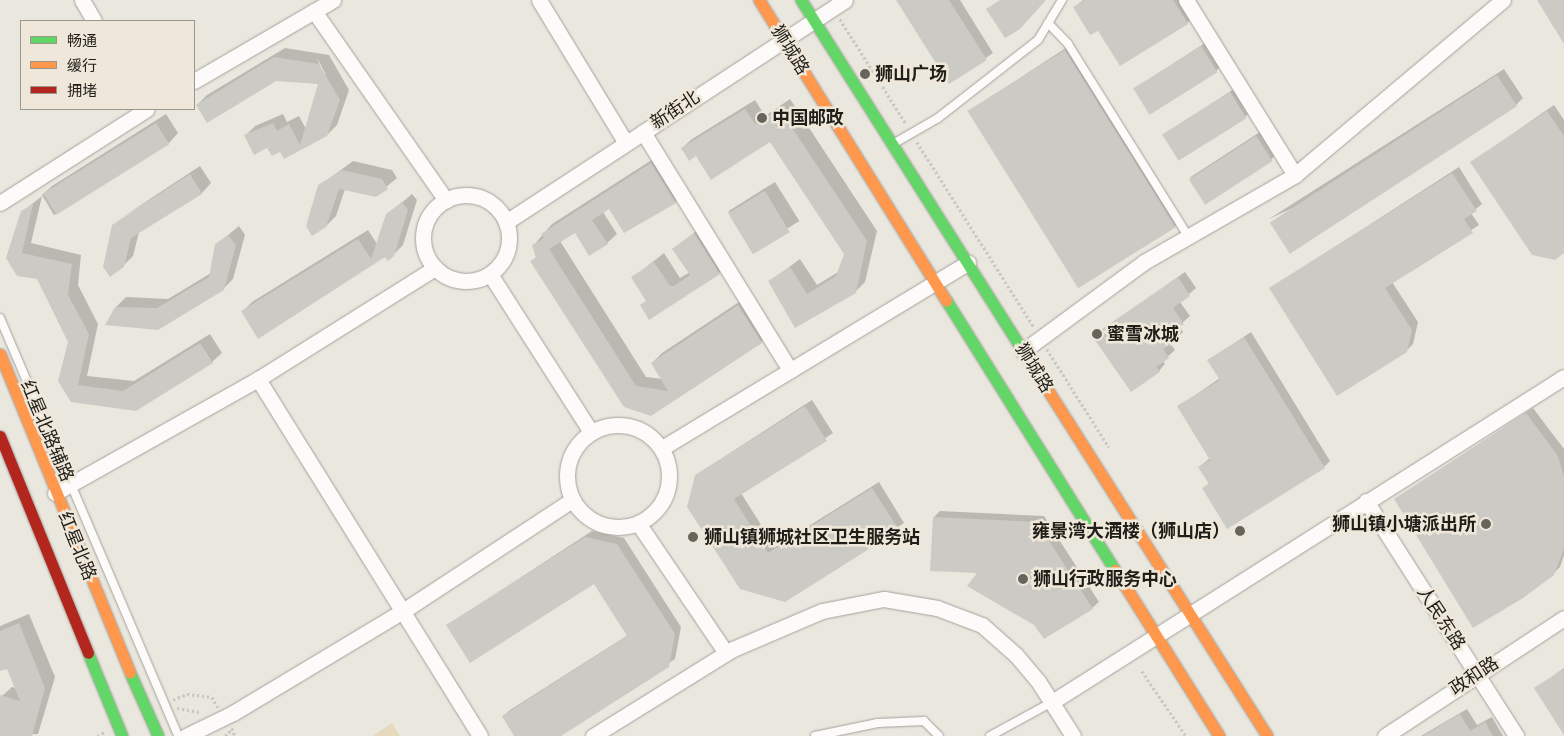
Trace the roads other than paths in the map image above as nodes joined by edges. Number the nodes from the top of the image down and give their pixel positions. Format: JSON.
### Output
{"nodes":[{"id":1,"x":82,"y":0,"type":"edge"},
{"id":2,"x":332,"y":0,"type":"edge"},
{"id":3,"x":539,"y":0,"type":"edge"},
{"id":4,"x":759,"y":0,"type":"edge"},
{"id":5,"x":801,"y":0,"type":"edge"},
{"id":6,"x":1062,"y":0,"type":"edge"},
{"id":7,"x":1186,"y":0,"type":"edge"},
{"id":8,"x":1503,"y":0,"type":"edge"},
{"id":9,"x":839,"y":4,"type":"edge"},
{"id":10,"x":314,"y":11,"type":"junction"},
{"id":11,"x":93,"y":20,"type":"edge"},
{"id":12,"x":814,"y":20,"type":"junction"},
{"id":13,"x":1048,"y":23,"type":"junction"},
{"id":14,"x":783,"y":39,"type":"junction"},
{"id":15,"x":195,"y":80,"type":"edge"},
{"id":16,"x":143,"y":110,"type":"edge"},
{"id":17,"x":643,"y":132,"type":"junction"},
{"id":18,"x":626,"y":143,"type":"junction"},
{"id":19,"x":893,"y":144,"type":"junction"},
{"id":20,"x":1295,"y":175,"type":"junction"},
{"id":21,"x":446,"y":200,"type":"junction"},
{"id":22,"x":0,"y":203,"type":"edge"},
{"id":23,"x":506,"y":222,"type":"junction"},
{"id":24,"x":1188,"y":236,"type":"junction"},
{"id":25,"x":968,"y":263,"type":"junction"},
{"id":26,"x":435,"y":268,"type":"junction"},
{"id":27,"x":490,"y":274,"type":"junction"},
{"id":28,"x":935,"y":282,"type":"junction"},
{"id":29,"x":0,"y":318,"type":"edge"},
{"id":30,"x":1023,"y":351,"type":"junction"},
{"id":31,"x":0,"y":354,"type":"edge"},
{"id":32,"x":790,"y":370,"type":"junction"},
{"id":33,"x":258,"y":379,"type":"junction"},
{"id":34,"x":1562,"y":382,"type":"edge"},
{"id":35,"x":591,"y":432,"type":"junction"},
{"id":36,"x":0,"y":436,"type":"edge"},
{"id":37,"x":662,"y":448,"type":"junction"},
{"id":38,"x":69,"y":485,"type":"junction"},
{"id":39,"x":55,"y":492,"type":"junction"},
{"id":40,"x":572,"y":500,"type":"junction"},
{"id":41,"x":1366,"y":501,"type":"junction"},
{"id":42,"x":638,"y":523,"type":"junction"},
{"id":43,"x":403,"y":611,"type":"junction"},
{"id":44,"x":1190,"y":614,"type":"junction"},
{"id":45,"x":1564,"y":618,"type":"edge"},
{"id":46,"x":1156,"y":637,"type":"junction"},
{"id":47,"x":726,"y":653,"type":"junction"},
{"id":48,"x":1477,"y":674,"type":"junction"},
{"id":49,"x":1052,"y":702,"type":"junction"},
{"id":50,"x":122,"y":736,"type":"edge"},
{"id":51,"x":158,"y":736,"type":"edge"},
{"id":52,"x":178,"y":736,"type":"edge"},
{"id":53,"x":186,"y":736,"type":"edge"},
{"id":54,"x":480,"y":736,"type":"edge"},
{"id":55,"x":593,"y":736,"type":"edge"},
{"id":56,"x":815,"y":736,"type":"edge"},
{"id":57,"x":938,"y":736,"type":"edge"},
{"id":58,"x":990,"y":736,"type":"edge"},
{"id":59,"x":1073,"y":736,"type":"edge"},
{"id":60,"x":1219,"y":736,"type":"edge"},
{"id":61,"x":1267,"y":736,"type":"edge"},
{"id":62,"x":1385,"y":736,"type":"edge"},
{"id":63,"x":1516,"y":736,"type":"edge"}],
"edges":[{"from":1,"to":11,"type":"street"},
{"from":2,"to":10,"type":"street"},
{"from":3,"to":18,"type":"street"},
{"from":4,"to":14,"type":"street","name":"狮城路"},
{"from":5,"to":12,"type":"street","name":"狮城路"},
{"from":6,"to":13,"type":"lane"},
{"from":7,"to":20,"type":"street"},
{"from":8,"to":20,"type":"street"},
{"from":9,"to":12,"type":"street","name":"新街北"},
{"from":10,"to":15,"type":"street"},
{"from":10,"to":21,"type":"street"},
{"from":12,"to":14,"type":"street","name":"新街北"},
{"from":12,"to":19,"type":"street","name":"狮城路"},
{"from":13,"to":19,"type":"lane"},
{"from":13,"to":24,"type":"lane"},
{"from":14,"to":17,"type":"street","name":"新街北"},
{"from":14,"to":28,"type":"street","name":"狮城路"},
{"from":16,"to":22,"type":"street"},
{"from":17,"to":18,"type":"street","name":"新街北"},
{"from":17,"to":32,"type":"street"},
{"from":18,"to":23,"type":"street","name":"新街北"},
{"from":19,"to":25,"type":"street","name":"狮城路"},
{"from":20,"to":24,"type":"street"},
{"from":21,"to":23,"type":"street"},
{"from":21,"to":26,"type":"street"},
{"from":23,"to":27,"type":"street"},
{"from":24,"to":30,"type":"street"},
{"from":25,"to":28,"type":"street"},
{"from":25,"to":30,"type":"street","name":"狮城路"},
{"from":26,"to":27,"type":"street"},
{"from":26,"to":33,"type":"street"},
{"from":27,"to":35,"type":"street"},
{"from":28,"to":32,"type":"street"},
{"from":28,"to":46,"type":"street","name":"狮城路"},
{"from":29,"to":38,"type":"lane","name":"红星北路辅路"},
{"from":30,"to":44,"type":"street","name":"狮城路"},
{"from":31,"to":39,"type":"street","name":"红星北路"},
{"from":32,"to":37,"type":"street"},
{"from":33,"to":38,"type":"street"},
{"from":33,"to":43,"type":"street"},
{"from":34,"to":41,"type":"street"},
{"from":35,"to":37,"type":"street"},
{"from":35,"to":40,"type":"street"},
{"from":36,"to":50,"type":"street","name":"红星北路"},
{"from":37,"to":42,"type":"street"},
{"from":38,"to":39,"type":"street"},
{"from":38,"to":52,"type":"lane","name":"红星北路辅路"},
{"from":39,"to":51,"type":"street","name":"红星北路"},
{"from":40,"to":42,"type":"street"},
{"from":40,"to":43,"type":"street"},
{"from":41,"to":44,"type":"street"},
{"from":41,"to":48,"type":"street","name":"人民东路"},
{"from":42,"to":47,"type":"street"},
{"from":43,"to":53,"type":"street"},
{"from":43,"to":54,"type":"street"},
{"from":44,"to":46,"type":"street"},
{"from":44,"to":61,"type":"street","name":"狮城路"},
{"from":45,"to":48,"type":"street","name":"政和路"},
{"from":46,"to":49,"type":"street"},
{"from":46,"to":60,"type":"street","name":"狮城路"},
{"from":47,"to":49,"type":"street"},
{"from":47,"to":55,"type":"street"},
{"from":48,"to":62,"type":"street","name":"政和路"},
{"from":48,"to":63,"type":"street","name":"人民东路"},
{"from":49,"to":58,"type":"lane"},
{"from":49,"to":59,"type":"street"},
{"from":56,"to":57,"type":"lane"}]}
